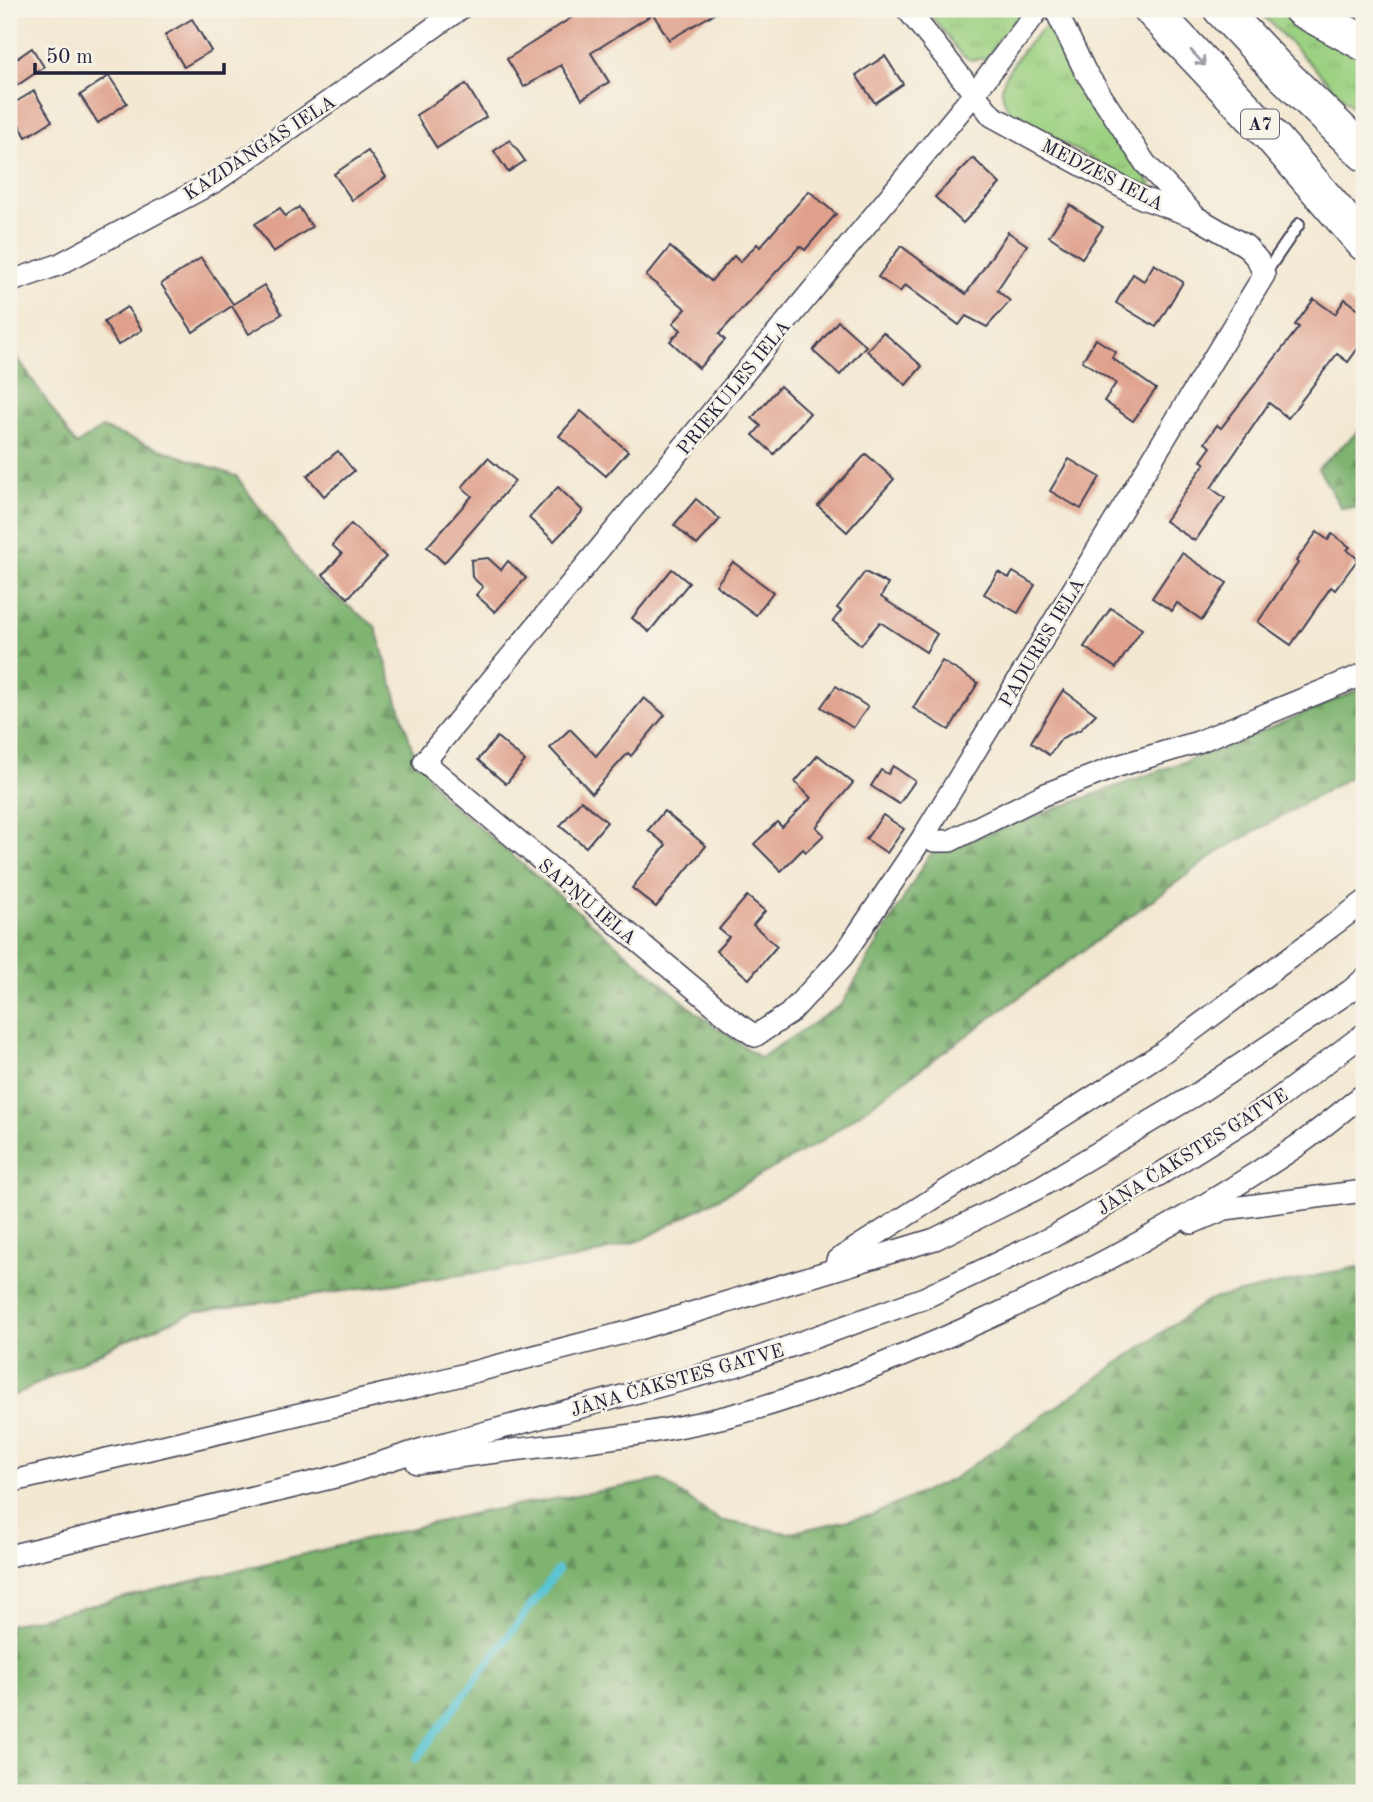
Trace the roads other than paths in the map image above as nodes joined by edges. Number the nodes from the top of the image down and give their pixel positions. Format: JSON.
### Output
{"nodes":[{"id":1,"x":460,"y":9,"type":"edge"},
{"id":2,"x":907,"y":9,"type":"edge"},
{"id":3,"x":1039,"y":9,"type":"edge"},
{"id":4,"x":1055,"y":9,"type":"edge"},
{"id":5,"x":1151,"y":9,"type":"edge"},
{"id":6,"x":1221,"y":9,"type":"edge"},
{"id":7,"x":1301,"y":9,"type":"edge"},
{"id":8,"x":1364,"y":43,"type":"edge"},
{"id":9,"x":974,"y":94,"type":"junction"},
{"id":10,"x":1364,"y":153,"type":"edge"},
{"id":11,"x":1196,"y":217,"type":"junction"},
{"id":12,"x":1299,"y":224,"type":"dead end"},
{"id":13,"x":1364,"y":243,"type":"edge"},
{"id":14,"x":1264,"y":275,"type":"junction"},
{"id":15,"x":9,"y":282,"type":"edge"},
{"id":16,"x":1364,"y":674,"type":"edge"},
{"id":17,"x":424,"y":762,"type":"joint"},
{"id":18,"x":923,"y":837,"type":"junction"},
{"id":19,"x":1364,"y":902,"type":"edge"},
{"id":20,"x":1364,"y":979,"type":"edge"},
{"id":21,"x":1364,"y":1034,"type":"edge"},
{"id":22,"x":755,"y":1036,"type":"joint"},
{"id":23,"x":1364,"y":1094,"type":"edge"},
{"id":24,"x":1364,"y":1191,"type":"edge"},
{"id":25,"x":1135,"y":1246,"type":"junction"},
{"id":26,"x":816,"y":1273,"type":"junction"},
{"id":27,"x":339,"y":1476,"type":"junction"},
{"id":28,"x":9,"y":1482,"type":"edge"},
{"id":29,"x":9,"y":1556,"type":"edge"}],
"edges":[{"from":1,"to":15,"type":"street","name":"KAZDANGAS IELA"},
{"from":2,"to":9,"type":"street","name":"MEDZES IELA"},
{"from":3,"to":9,"type":"street","name":"PRIEKULES IELA"},
{"from":4,"to":11,"type":"street"},
{"from":5,"to":13,"type":"highway","number":"A7","one_way":true},
{"from":6,"to":10,"type":"highway","number":"A7"},
{"from":7,"to":8,"type":"highway"},
{"from":9,"to":11,"type":"street","name":"MEDZES IELA"},
{"from":9,"to":17,"type":"street","name":"PRIEKULES IELA"},
{"from":11,"to":14,"type":"street","name":"MEDZES IELA"},
{"from":12,"to":14,"type":"lane","name":"PADURES IELA"},
{"from":14,"to":18,"type":"street","name":"PADURES IELA"},
{"from":16,"to":18,"type":"street"},
{"from":17,"to":22,"type":"street","name":"SAPŅU IELA"},
{"from":18,"to":22,"type":"street","name":"PADURES IELA"},
{"from":19,"to":26,"type":"street"},
{"from":20,"to":26,"type":"street"},
{"from":21,"to":27,"type":"street","name":"JĀŅA ČAKSTES GATVE"},
{"from":23,"to":25,"type":"street"},
{"from":24,"to":25,"type":"street"},
{"from":25,"to":27,"type":"street"},
{"from":26,"to":28,"type":"street"},
{"from":27,"to":29,"type":"street","name":"JĀŅA ČAKSTES GATVE"}]}
